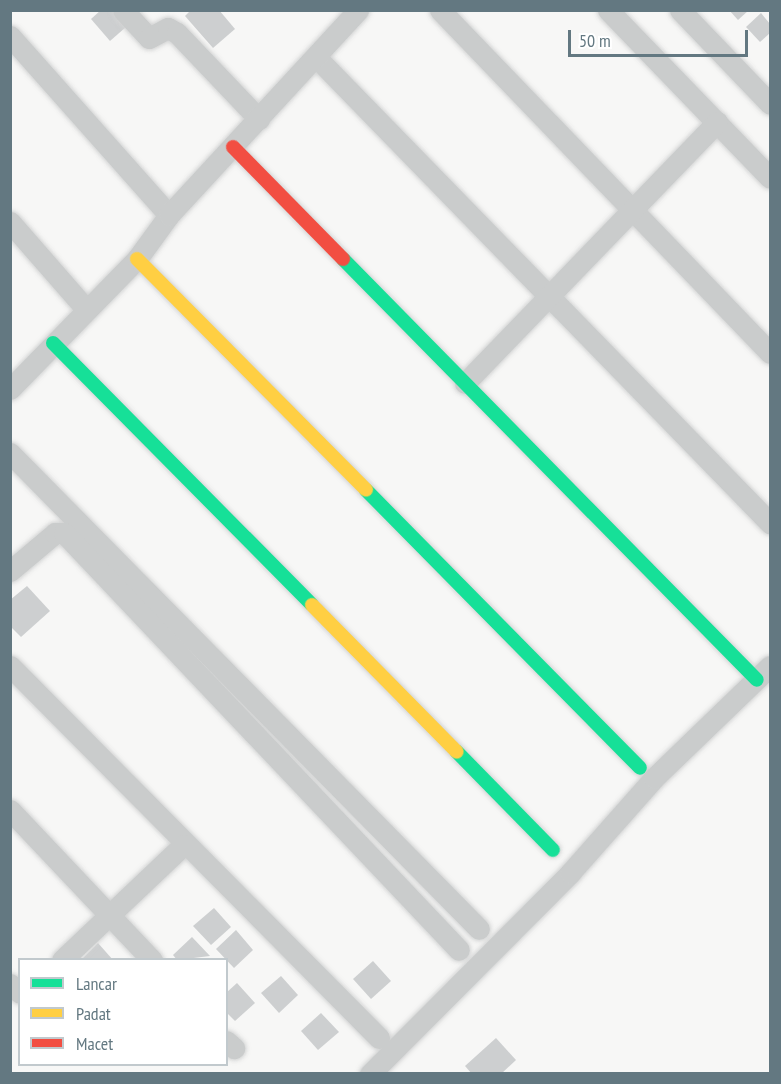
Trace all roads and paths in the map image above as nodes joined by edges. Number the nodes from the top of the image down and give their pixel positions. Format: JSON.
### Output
{"nodes":[{"id":1,"x":123,"y":10,"type":"edge"},
{"id":2,"x":358,"y":10,"type":"edge"},
{"id":3,"x":440,"y":10,"type":"edge"},
{"id":4,"x":608,"y":10,"type":"edge"},
{"id":5,"x":680,"y":10,"type":"edge"},
{"id":6,"x":10,"y":36,"type":"edge"},
{"id":7,"x":316,"y":57,"type":"junction"},
{"id":8,"x":771,"y":104,"type":"edge"},
{"id":9,"x":259,"y":119,"type":"junction"},
{"id":10,"x":717,"y":123,"type":"junction"},
{"id":11,"x":233,"y":147,"type":"junction"},
{"id":12,"x":771,"y":178,"type":"edge"},
{"id":13,"x":632,"y":209,"type":"junction"},
{"id":14,"x":170,"y":214,"type":"junction"},
{"id":15,"x":10,"y":222,"type":"edge"},
{"id":16,"x":137,"y":259,"type":"junction"},
{"id":17,"x":549,"y":296,"type":"junction"},
{"id":18,"x":86,"y":309,"type":"junction"},
{"id":19,"x":53,"y":343,"type":"junction"},
{"id":20,"x":771,"y":353,"type":"edge"},
{"id":21,"x":465,"y":383,"type":"junction"},
{"id":22,"x":10,"y":389,"type":"edge"},
{"id":23,"x":10,"y":453,"type":"edge"},
{"id":24,"x":771,"y":523,"type":"edge"},
{"id":25,"x":10,"y":572,"type":"edge"},
{"id":26,"x":10,"y":666,"type":"edge"},
{"id":27,"x":764,"y":673,"type":"edge"},
{"id":28,"x":640,"y":768,"type":"dead end"},
{"id":29,"x":10,"y":810,"type":"edge"},
{"id":30,"x":183,"y":845,"type":"junction"},
{"id":31,"x":553,"y":850,"type":"dead end"},
{"id":32,"x":109,"y":913,"type":"junction"},
{"id":33,"x":479,"y":929,"type":"dead end"},
{"id":34,"x":459,"y":950,"type":"dead end"},
{"id":35,"x":64,"y":958,"type":"edge"},
{"id":36,"x":150,"y":958,"type":"edge"},
{"id":37,"x":379,"y":1038,"type":"dead end"},
{"id":38,"x":370,"y":1074,"type":"edge"}],
"edges":[{"from":1,"to":9,"type":"street"},
{"from":2,"to":7,"type":"street"},
{"from":3,"to":13,"type":"street"},
{"from":4,"to":10,"type":"street"},
{"from":5,"to":8,"type":"street"},
{"from":6,"to":14,"type":"street"},
{"from":7,"to":9,"type":"street"},
{"from":7,"to":17,"type":"street"},
{"from":9,"to":11,"type":"street"},
{"from":10,"to":12,"type":"street"},
{"from":10,"to":13,"type":"street"},
{"from":11,"to":14,"type":"street"},
{"from":11,"to":21,"type":"street"},
{"from":13,"to":17,"type":"street"},
{"from":13,"to":20,"type":"street"},
{"from":14,"to":16,"type":"street"},
{"from":15,"to":18,"type":"street"},
{"from":16,"to":18,"type":"street"},
{"from":16,"to":28,"type":"street"},
{"from":17,"to":21,"type":"street"},
{"from":17,"to":24,"type":"street"},
{"from":18,"to":19,"type":"street"},
{"from":19,"to":22,"type":"street"},
{"from":19,"to":31,"type":"street"},
{"from":21,"to":27,"type":"street"},
{"from":23,"to":33,"type":"street"},
{"from":25,"to":34,"type":"street"},
{"from":26,"to":30,"type":"street"},
{"from":27,"to":38,"type":"street"},
{"from":29,"to":32,"type":"street"},
{"from":30,"to":32,"type":"street"},
{"from":30,"to":37,"type":"street"},
{"from":32,"to":35,"type":"street"},
{"from":32,"to":36,"type":"street"}]}
